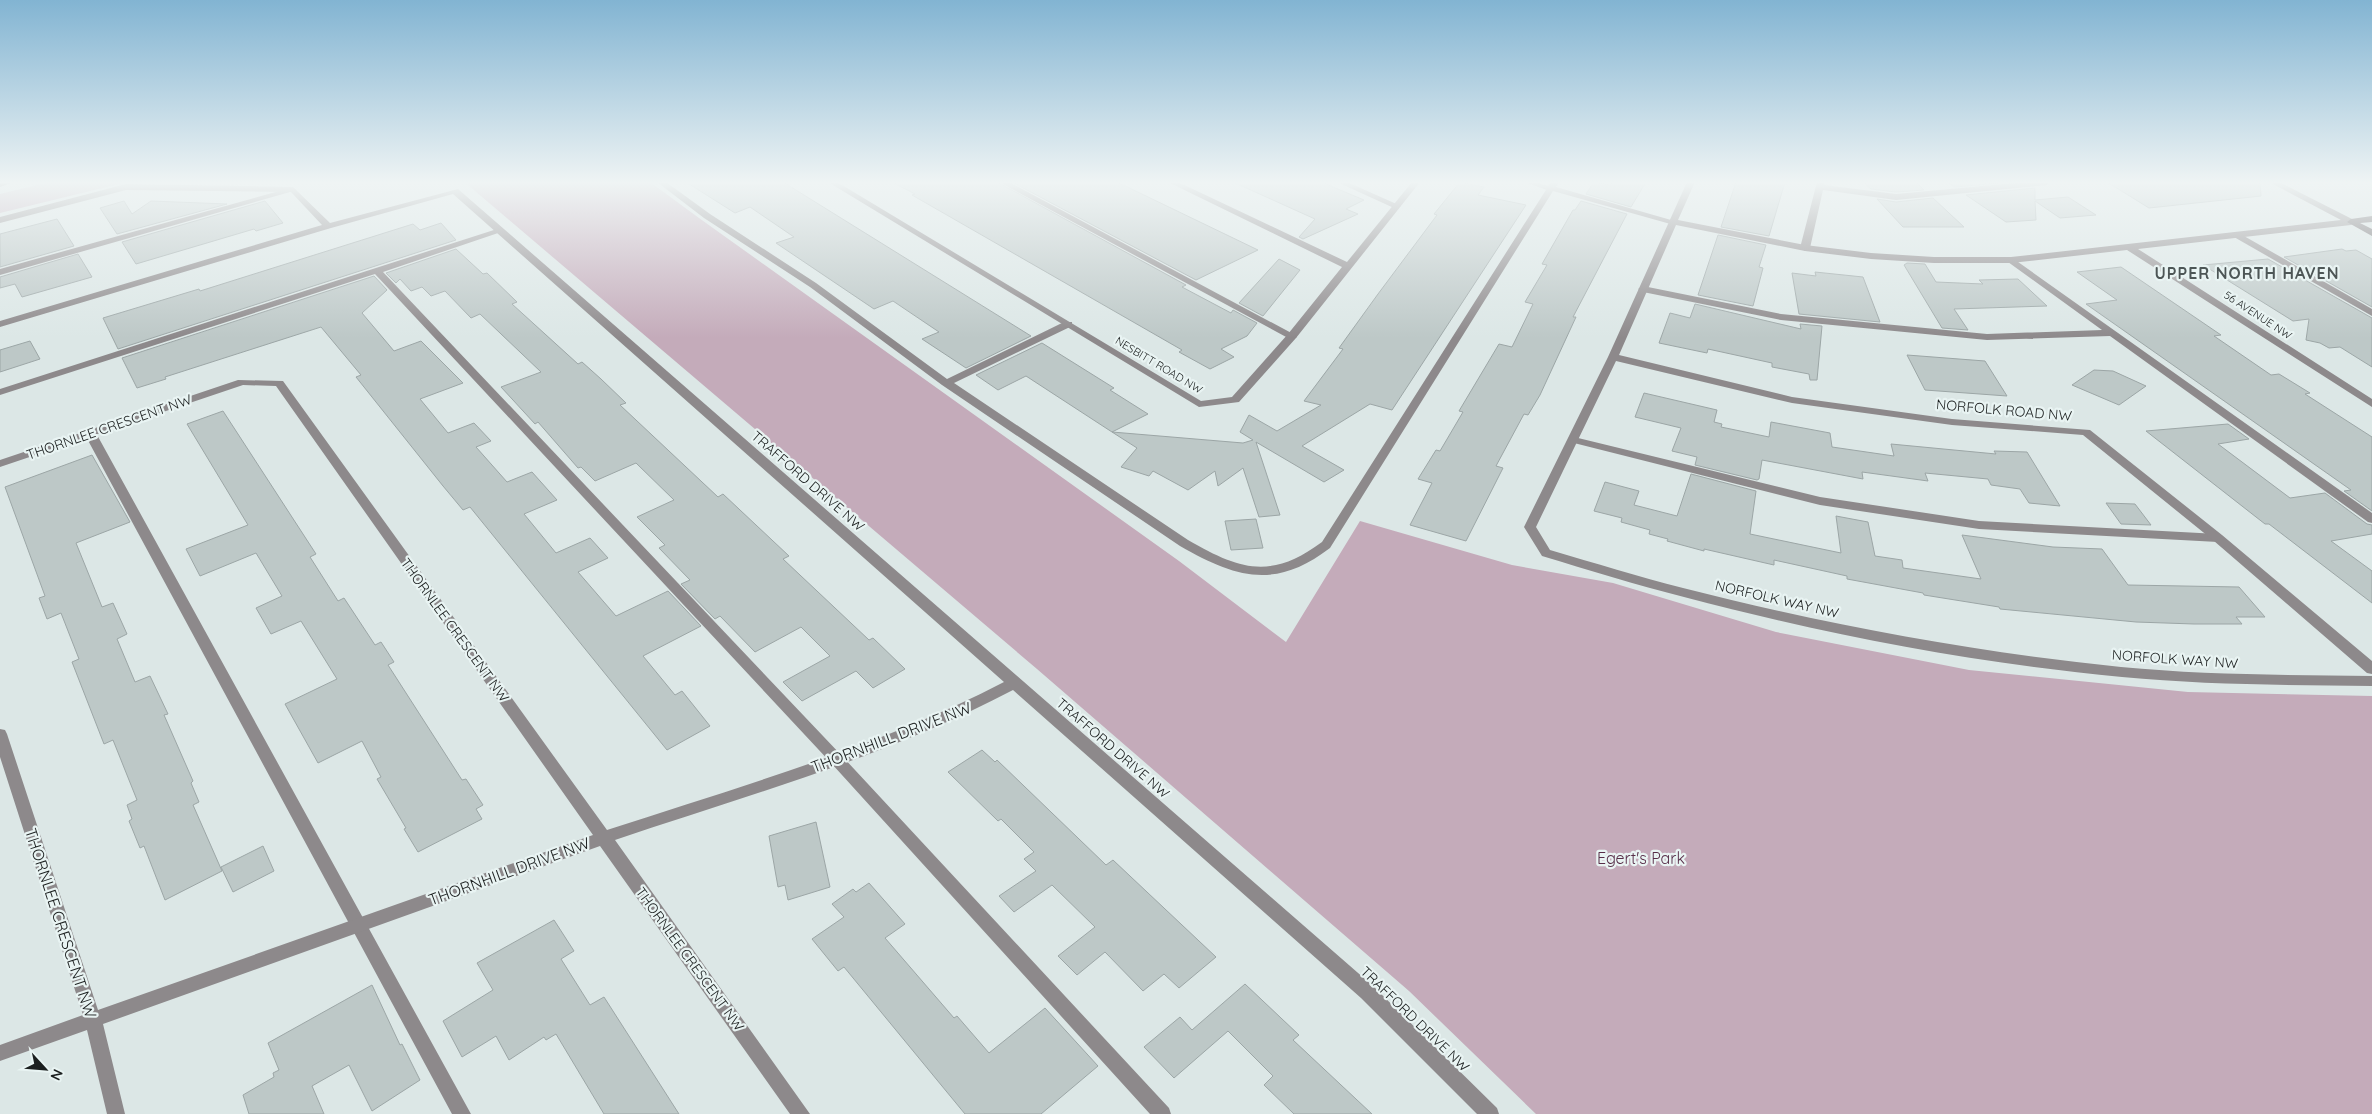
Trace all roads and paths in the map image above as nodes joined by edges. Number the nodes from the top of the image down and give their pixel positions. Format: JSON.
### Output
{"nodes":[{"id":1,"x":136,"y":234,"type":"edge"},
{"id":2,"x":301,"y":234,"type":"edge"},
{"id":3,"x":491,"y":234,"type":"edge"},
{"id":4,"x":503,"y":234,"type":"edge"},
{"id":5,"x":734,"y":234,"type":"edge"},
{"id":6,"x":918,"y":234,"type":"edge"},
{"id":7,"x":1101,"y":234,"type":"edge"},
{"id":8,"x":1280,"y":234,"type":"edge"},
{"id":9,"x":1374,"y":234,"type":"edge"},
{"id":10,"x":1521,"y":234,"type":"edge"},
{"id":11,"x":1668,"y":234,"type":"edge"},
{"id":12,"x":1734,"y":234,"type":"edge"},
{"id":13,"x":1808,"y":234,"type":"edge"},
{"id":14,"x":2246,"y":234,"type":"edge"},
{"id":15,"x":2237,"y":235,"type":"junction"},
{"id":16,"x":2130,"y":247,"type":"junction"},
{"id":17,"x":1805,"y":248,"type":"junction"},
{"id":18,"x":2011,"y":260,"type":"junction"},
{"id":19,"x":1347,"y":266,"type":"junction"},
{"id":20,"x":376,"y":271,"type":"junction"},
{"id":21,"x":0,"y":272,"type":"edge"},
{"id":22,"x":1643,"y":289,"type":"junction"},
{"id":23,"x":2372,"y":313,"type":"edge"},
{"id":24,"x":0,"y":324,"type":"edge"},
{"id":25,"x":1068,"y":324,"type":"junction"},
{"id":26,"x":2113,"y":333,"type":"junction"},
{"id":27,"x":1292,"y":336,"type":"junction"},
{"id":28,"x":1613,"y":357,"type":"junction"},
{"id":29,"x":946,"y":383,"type":"junction"},
{"id":30,"x":0,"y":392,"type":"edge"},
{"id":31,"x":2372,"y":404,"type":"edge"},
{"id":32,"x":90,"y":433,"type":"junction"},
{"id":33,"x":1574,"y":440,"type":"junction"},
{"id":34,"x":0,"y":464,"type":"edge"},
{"id":35,"x":2372,"y":519,"type":"edge"},
{"id":36,"x":2218,"y":538,"type":"junction"},
{"id":37,"x":2372,"y":669,"type":"edge"},
{"id":38,"x":2372,"y":681,"type":"edge"},
{"id":39,"x":1016,"y":682,"type":"junction"},
{"id":40,"x":0,"y":734,"type":"edge"},
{"id":41,"x":837,"y":760,"type":"junction"},
{"id":42,"x":604,"y":838,"type":"junction"},
{"id":43,"x":359,"y":925,"type":"junction"},
{"id":44,"x":93,"y":1020,"type":"junction"},
{"id":45,"x":0,"y":1054,"type":"edge"},
{"id":46,"x":116,"y":1114,"type":"edge"},
{"id":47,"x":462,"y":1114,"type":"edge"},
{"id":48,"x":801,"y":1114,"type":"edge"},
{"id":49,"x":1162,"y":1114,"type":"edge"},
{"id":50,"x":1490,"y":1114,"type":"edge"}],
"edges":[{"from":1,"to":21,"type":"street"},
{"from":2,"to":24,"type":"street","name":"TRAFFORD DRIVE NW"},
{"from":3,"to":20,"type":"street"},
{"from":4,"to":39,"type":"street","name":"TRAFFORD DRIVE NW"},
{"from":5,"to":29,"type":"street"},
{"from":6,"to":25,"type":"street","name":"NESBITT ROAD NW"},
{"from":7,"to":27,"type":"street"},
{"from":8,"to":19,"type":"street"},
{"from":9,"to":19,"type":"street","name":"NESBITT ROAD NW"},
{"from":10,"to":29,"type":"street"},
{"from":11,"to":22,"type":"street","name":"NORFOLK WAY NW"},
{"from":12,"to":17,"type":"street"},
{"from":13,"to":17,"type":"street"},
{"from":14,"to":15,"type":"street"},
{"from":15,"to":16,"type":"street"},
{"from":15,"to":23,"type":"street"},
{"from":16,"to":18,"type":"street"},
{"from":16,"to":31,"type":"street","name":"56 AVENUE NW"},
{"from":17,"to":18,"type":"street"},
{"from":18,"to":26,"type":"street"},
{"from":19,"to":27,"type":"street","name":"NESBITT ROAD NW"},
{"from":20,"to":30,"type":"street"},
{"from":20,"to":41,"type":"street"},
{"from":22,"to":26,"type":"street"},
{"from":22,"to":28,"type":"street","name":"NORFOLK WAY NW"},
{"from":25,"to":27,"type":"street","name":"NESBITT ROAD NW"},
{"from":25,"to":29,"type":"street"},
{"from":26,"to":35,"type":"street"},
{"from":28,"to":33,"type":"street","name":"NORFOLK WAY NW"},
{"from":28,"to":36,"type":"street","name":"NORFOLK ROAD NW"},
{"from":32,"to":34,"type":"street","name":"THORNLEE CRESCENT NW"},
{"from":32,"to":42,"type":"street","name":"THORNLEE CRESCENT NW"},
{"from":32,"to":43,"type":"street"},
{"from":33,"to":36,"type":"street"},
{"from":33,"to":38,"type":"street","name":"NORFOLK WAY NW"},
{"from":36,"to":37,"type":"street","name":"NORFOLK ROAD NW"},
{"from":39,"to":41,"type":"street","name":"THORNHILL DRIVE NW"},
{"from":39,"to":50,"type":"street","name":"TRAFFORD DRIVE NW"},
{"from":40,"to":44,"type":"street","name":"THORNLEE CRESCENT NW"},
{"from":41,"to":42,"type":"street","name":"THORNHILL DRIVE NW"},
{"from":41,"to":49,"type":"street"},
{"from":42,"to":43,"type":"street","name":"THORNHILL DRIVE NW"},
{"from":42,"to":48,"type":"street","name":"THORNLEE CRESCENT NW"},
{"from":43,"to":44,"type":"street","name":"THORNHILL DRIVE NW"},
{"from":43,"to":47,"type":"street"},
{"from":44,"to":45,"type":"street","name":"THORNHILL DRIVE NW"},
{"from":44,"to":46,"type":"street","name":"THORNLEE CRESCENT NW"}]}
